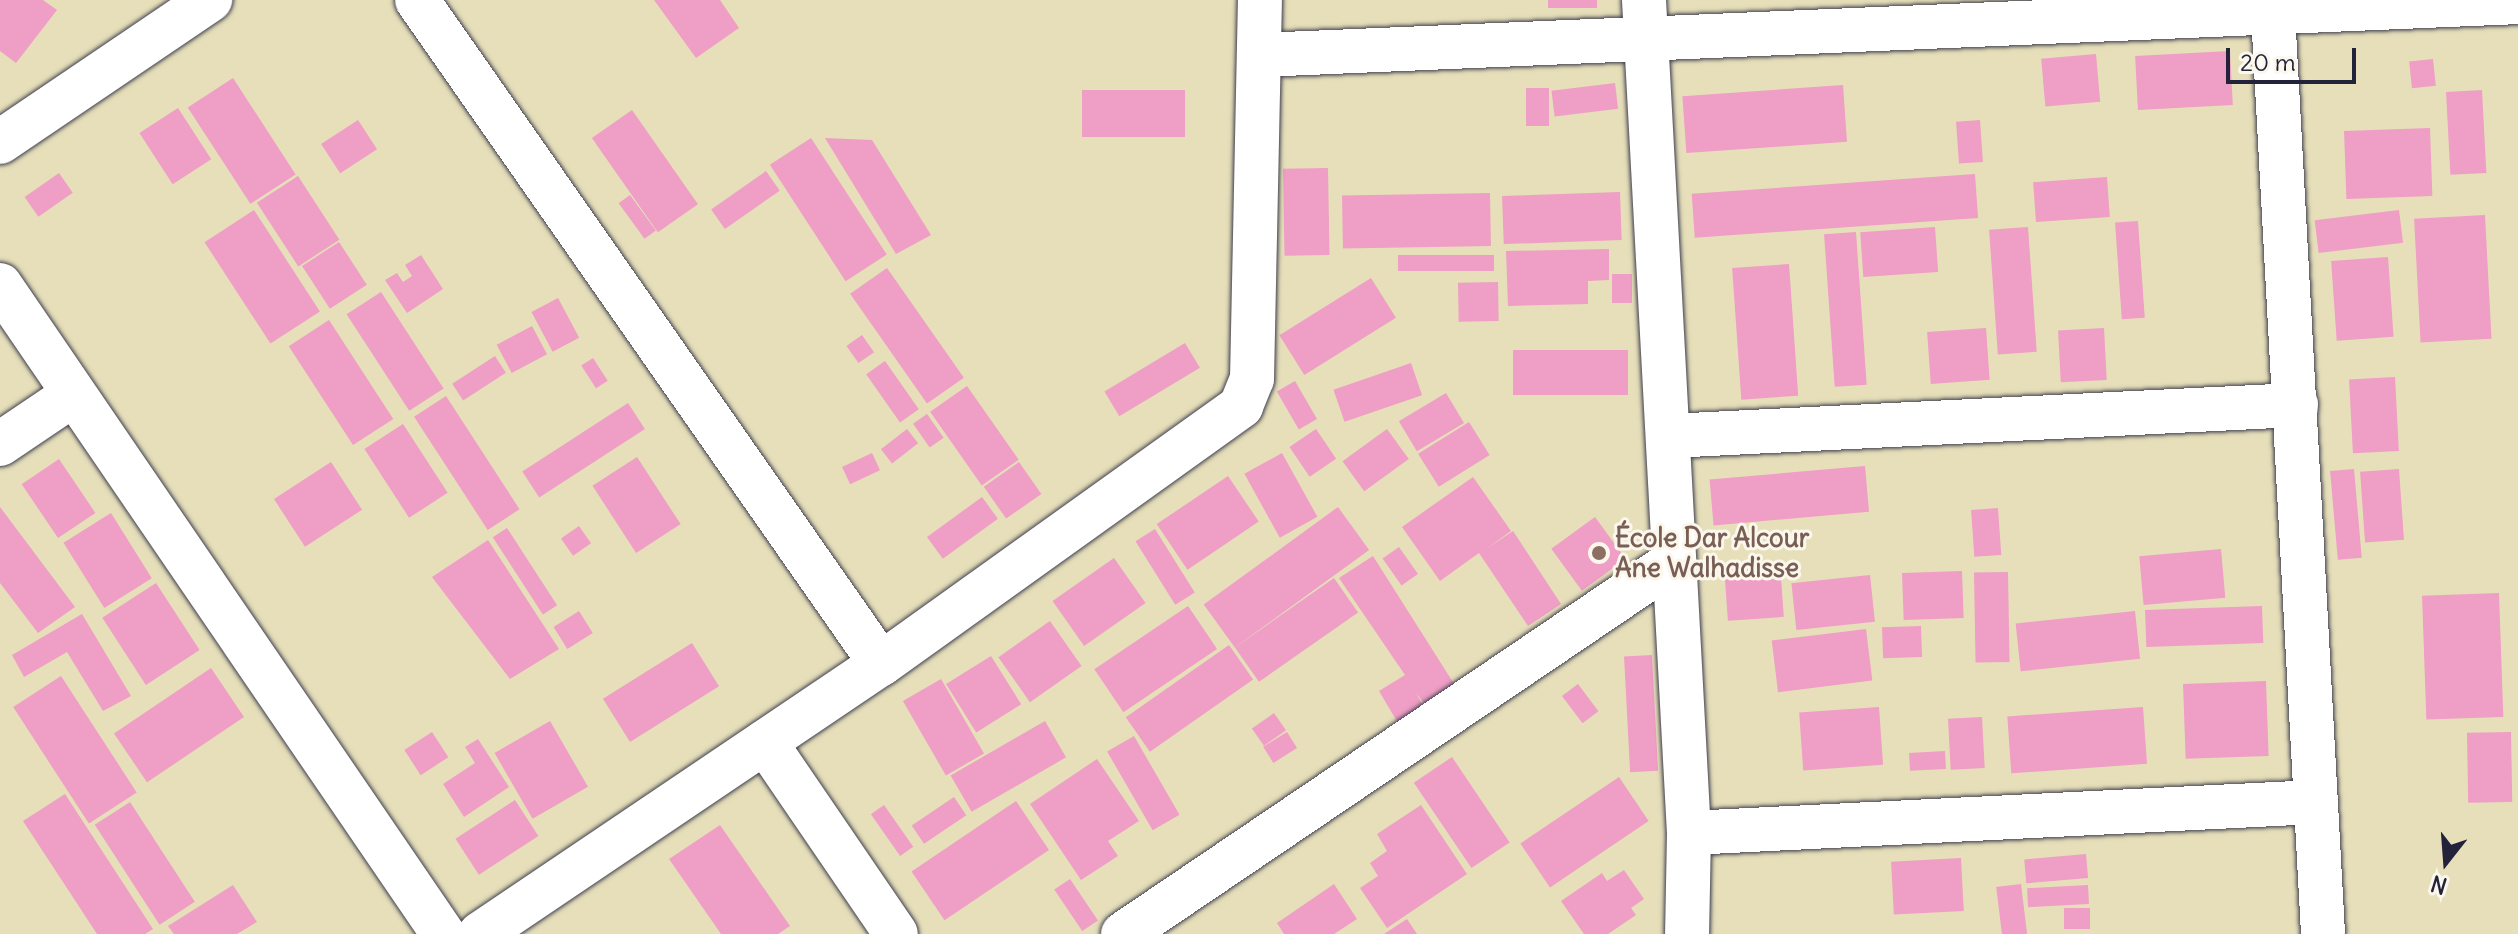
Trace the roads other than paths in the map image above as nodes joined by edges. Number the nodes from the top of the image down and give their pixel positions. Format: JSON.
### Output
{"nodes":[{"id":1,"x":210,"y":0,"type":"edge"},
{"id":2,"x":417,"y":0,"type":"edge"},
{"id":3,"x":1260,"y":0,"type":"edge"},
{"id":4,"x":1644,"y":0,"type":"edge"},
{"id":5,"x":2518,"y":2,"type":"edge"},
{"id":6,"x":2273,"y":13,"type":"junction"},
{"id":7,"x":1646,"y":44,"type":"junction"},
{"id":8,"x":1260,"y":55,"type":"junction"},
{"id":9,"x":0,"y":142,"type":"edge"},
{"id":10,"x":0,"y":285,"type":"edge"},
{"id":11,"x":74,"y":394,"type":"junction"},
{"id":12,"x":2296,"y":405,"type":"junction"},
{"id":13,"x":1669,"y":436,"type":"junction"},
{"id":14,"x":0,"y":444,"type":"edge"},
{"id":15,"x":1670,"y":564,"type":"junction"},
{"id":16,"x":881,"y":664,"type":"junction"},
{"id":17,"x":765,"y":742,"type":"junction"},
{"id":18,"x":2316,"y":802,"type":"junction"},
{"id":19,"x":1689,"y":833,"type":"junction"},
{"id":20,"x":443,"y":934,"type":"edge"},
{"id":21,"x":480,"y":934,"type":"edge"},
{"id":22,"x":896,"y":934,"type":"edge"},
{"id":23,"x":1123,"y":934,"type":"edge"},
{"id":24,"x":1687,"y":934,"type":"edge"},
{"id":25,"x":2323,"y":934,"type":"edge"}],
"edges":[{"from":1,"to":9,"type":"street"},
{"from":2,"to":16,"type":"street"},
{"from":3,"to":8,"type":"street"},
{"from":4,"to":7,"type":"street"},
{"from":5,"to":6,"type":"street"},
{"from":6,"to":7,"type":"street"},
{"from":6,"to":12,"type":"street"},
{"from":7,"to":8,"type":"street"},
{"from":7,"to":13,"type":"street"},
{"from":8,"to":16,"type":"street"},
{"from":10,"to":11,"type":"street"},
{"from":11,"to":14,"type":"street"},
{"from":11,"to":20,"type":"street"},
{"from":12,"to":13,"type":"street"},
{"from":12,"to":18,"type":"street"},
{"from":13,"to":15,"type":"street"},
{"from":15,"to":19,"type":"street"},
{"from":15,"to":23,"type":"street"},
{"from":16,"to":17,"type":"street"},
{"from":17,"to":21,"type":"street"},
{"from":17,"to":22,"type":"street"},
{"from":18,"to":19,"type":"street"},
{"from":18,"to":25,"type":"street"},
{"from":19,"to":24,"type":"street"}]}
